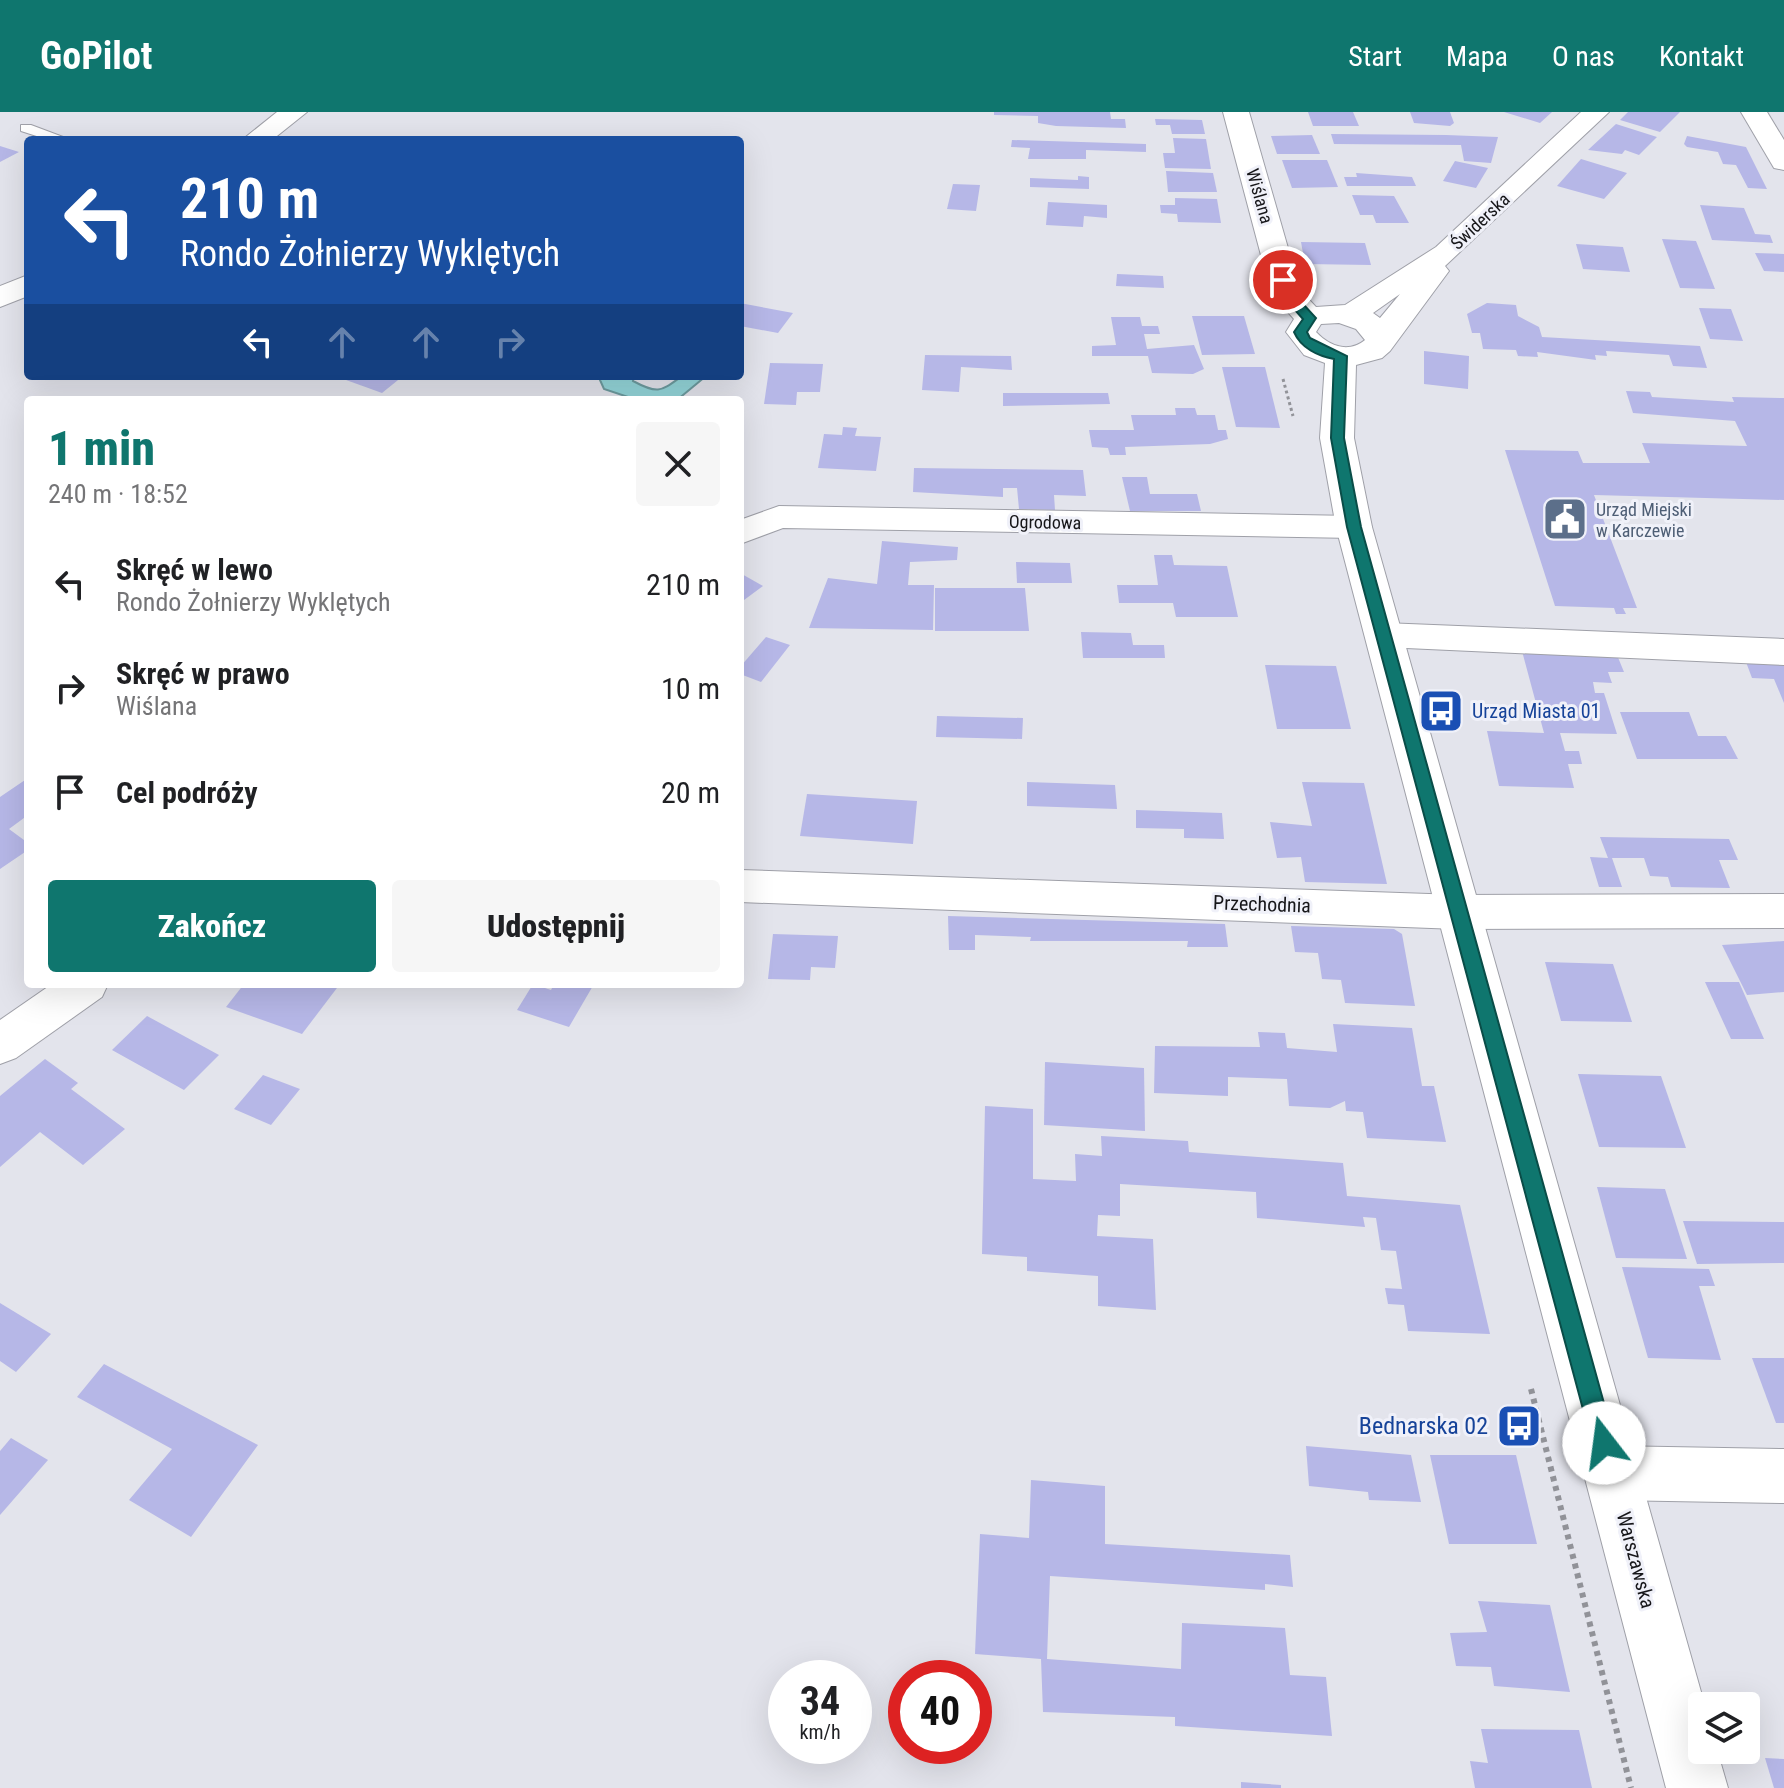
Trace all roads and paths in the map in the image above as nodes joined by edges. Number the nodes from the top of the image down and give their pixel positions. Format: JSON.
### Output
{"nodes":[{"id":1,"x":294,"y":112,"type":"edge"},
{"id":2,"x":1236,"y":112,"type":"edge"},
{"id":3,"x":1596,"y":112,"type":"edge"},
{"id":4,"x":1754,"y":112,"type":"edge"},
{"id":5,"x":26,"y":128,"type":"dead end"},
{"id":6,"x":51,"y":136,"type":"edge"},
{"id":7,"x":261,"y":136,"type":"edge"},
{"id":8,"x":1784,"y":162,"type":"edge"},
{"id":9,"x":1446,"y":253,"type":"junction"},
{"id":10,"x":24,"y":286,"type":"edge"},
{"id":11,"x":0,"y":298,"type":"edge"},
{"id":12,"x":1352,"y":315,"type":"junction"},
{"id":13,"x":1310,"y":318,"type":"junction"},
{"id":14,"x":1380,"y":337,"type":"junction"},
{"id":15,"x":1341,"y":356,"type":"junction"},
{"id":16,"x":1354,"y":527,"type":"junction"},
{"id":17,"x":744,"y":531,"type":"edge"},
{"id":18,"x":1384,"y":635,"type":"junction"},
{"id":19,"x":1784,"y":652,"type":"edge"},
{"id":20,"x":744,"y":886,"type":"edge"},
{"id":21,"x":1784,"y":911,"type":"edge"},
{"id":22,"x":1458,"y":912,"type":"junction"},
{"id":23,"x":80,"y":988,"type":"edge"},
{"id":24,"x":0,"y":1045,"type":"edge"},
{"id":25,"x":1612,"y":1473,"type":"junction"},
{"id":26,"x":1784,"y":1476,"type":"edge"},
{"id":27,"x":1697,"y":1788,"type":"edge"}],
"edges":[{"from":1,"to":7,"type":"street"},
{"from":2,"to":13,"type":"street","name":"Wiślana"},
{"from":3,"to":9,"type":"street","name":"Świderska"},
{"from":4,"to":8,"type":"street"},
{"from":5,"to":6,"type":"lane"},
{"from":9,"to":12,"type":"street","name":"Świderska"},
{"from":9,"to":14,"type":"street"},
{"from":10,"to":11,"type":"street"},
{"from":12,"to":13,"type":"street"},
{"from":12,"to":14,"type":"street"},
{"from":13,"to":15,"type":"street"},
{"from":14,"to":15,"type":"street"},
{"from":15,"to":16,"type":"street","name":"Warszawska"},
{"from":16,"to":17,"type":"street","name":"Ogrodowa"},
{"from":16,"to":18,"type":"street","name":"Warszawska"},
{"from":18,"to":19,"type":"street"},
{"from":18,"to":22,"type":"street","name":"Warszawska"},
{"from":20,"to":22,"type":"street","name":"Przechodnia"},
{"from":21,"to":22,"type":"street","name":"Przechodnia"},
{"from":22,"to":25,"type":"street","name":"Warszawska"},
{"from":23,"to":24,"type":"street"},
{"from":25,"to":26,"type":"street"},
{"from":25,"to":27,"type":"street","name":"Warszawska"}]}
